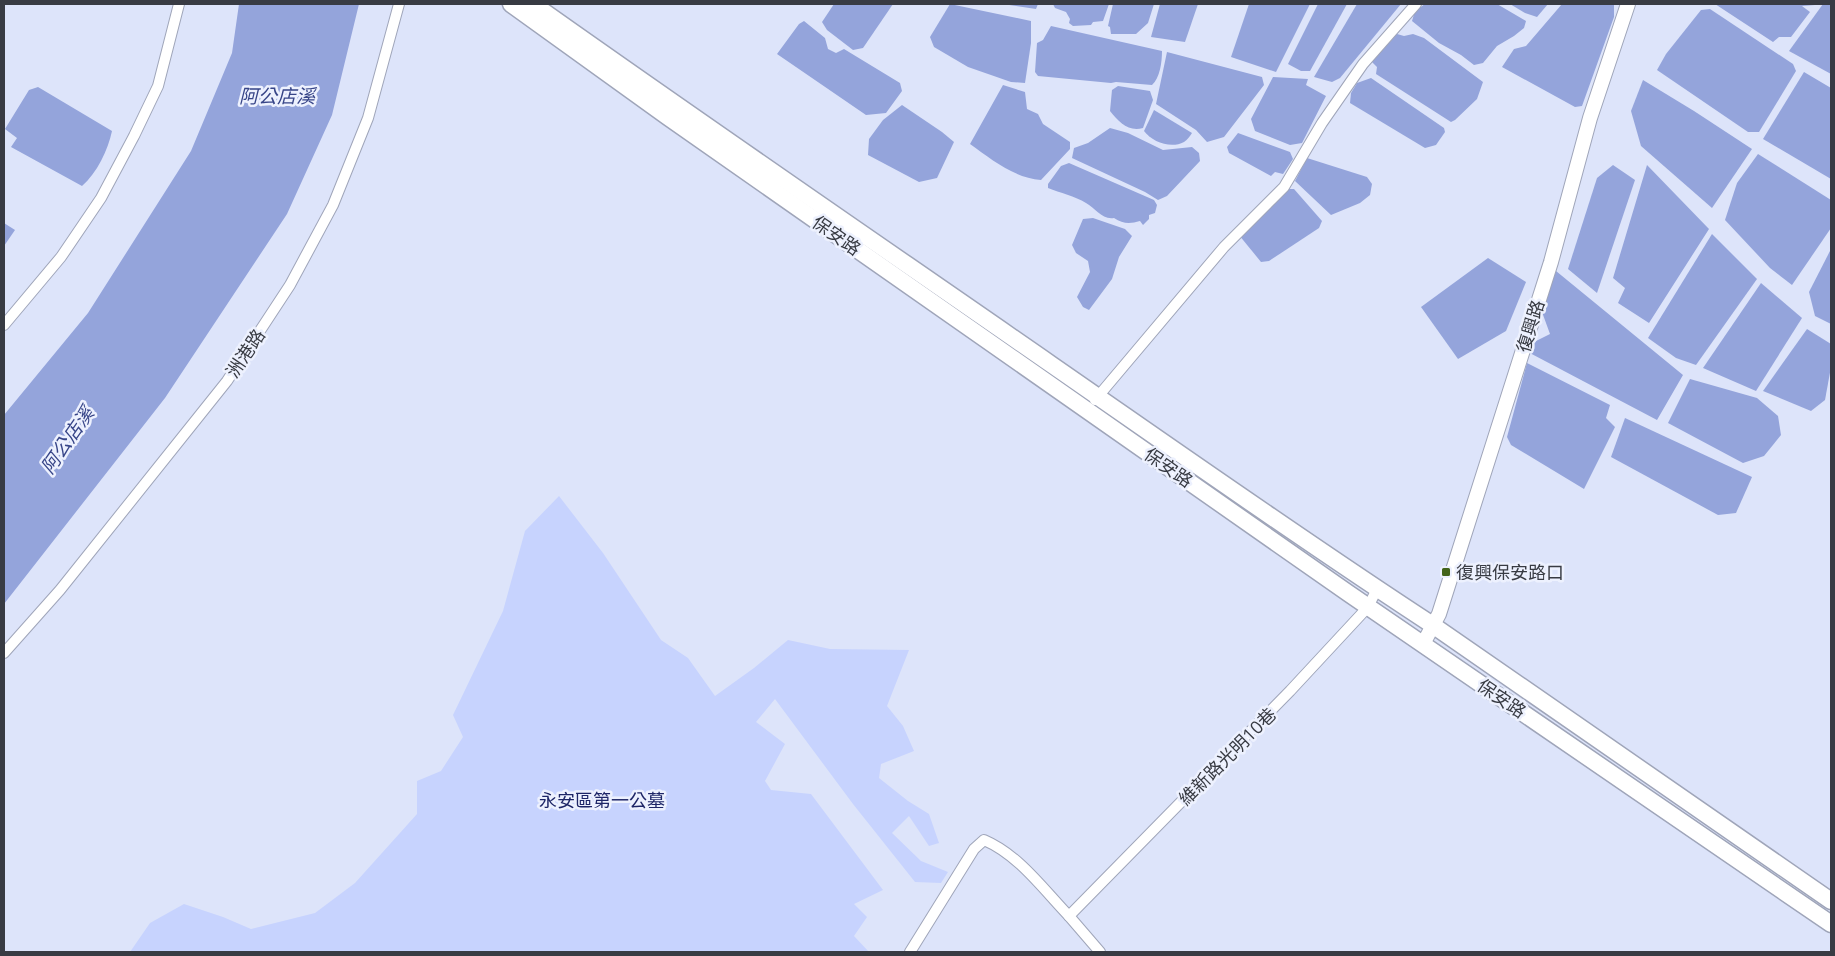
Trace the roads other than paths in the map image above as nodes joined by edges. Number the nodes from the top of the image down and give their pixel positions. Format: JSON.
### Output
{"nodes":[{"id":1,"x":179,"y":4,"type":"edge"},
{"id":2,"x":399,"y":4,"type":"edge"},
{"id":3,"x":511,"y":4,"type":"edge"},
{"id":4,"x":533,"y":4,"type":"edge"},
{"id":5,"x":1416,"y":4,"type":"edge"},
{"id":6,"x":1628,"y":4,"type":"edge"},
{"id":7,"x":4,"y":325,"type":"edge"},
{"id":8,"x":1097,"y":396,"type":"junction"},
{"id":9,"x":1088,"y":411,"type":"junction"},
{"id":10,"x":1377,"y":589,"type":"junction"},
{"id":11,"x":1368,"y":607,"type":"junction"},
{"id":12,"x":1434,"y":626,"type":"junction"},
{"id":13,"x":1423,"y":644,"type":"junction"},
{"id":14,"x":4,"y":653,"type":"edge"},
{"id":15,"x":1831,"y":901,"type":"edge"},
{"id":16,"x":1069,"y":916,"type":"junction"},
{"id":17,"x":1831,"y":924,"type":"edge"},
{"id":18,"x":910,"y":952,"type":"edge"},
{"id":19,"x":1100,"y":952,"type":"edge"}],
"edges":[{"from":1,"to":7,"type":"street"},
{"from":2,"to":14,"type":"street","name":"洲港路"},
{"from":3,"to":9,"type":"main road","name":"保安路"},
{"from":4,"to":8,"type":"main road","name":"保安路"},
{"from":5,"to":8,"type":"street"},
{"from":6,"to":12,"type":"street","name":"復興路"},
{"from":8,"to":9,"type":"street"},
{"from":8,"to":10,"type":"main road","name":"保安路"},
{"from":9,"to":11,"type":"main road","name":"保安路"},
{"from":10,"to":11,"type":"street","name":"維新路光明10巷"},
{"from":10,"to":12,"type":"main road","name":"保安路"},
{"from":11,"to":13,"type":"main road","name":"保安路"},
{"from":11,"to":16,"type":"street","name":"維新路光明10巷"},
{"from":12,"to":13,"type":"street","name":"復興路"},
{"from":12,"to":15,"type":"main road","name":"保安路"},
{"from":13,"to":17,"type":"main road","name":"保安路"},
{"from":16,"to":18,"type":"street"},
{"from":16,"to":19,"type":"street"}]}
